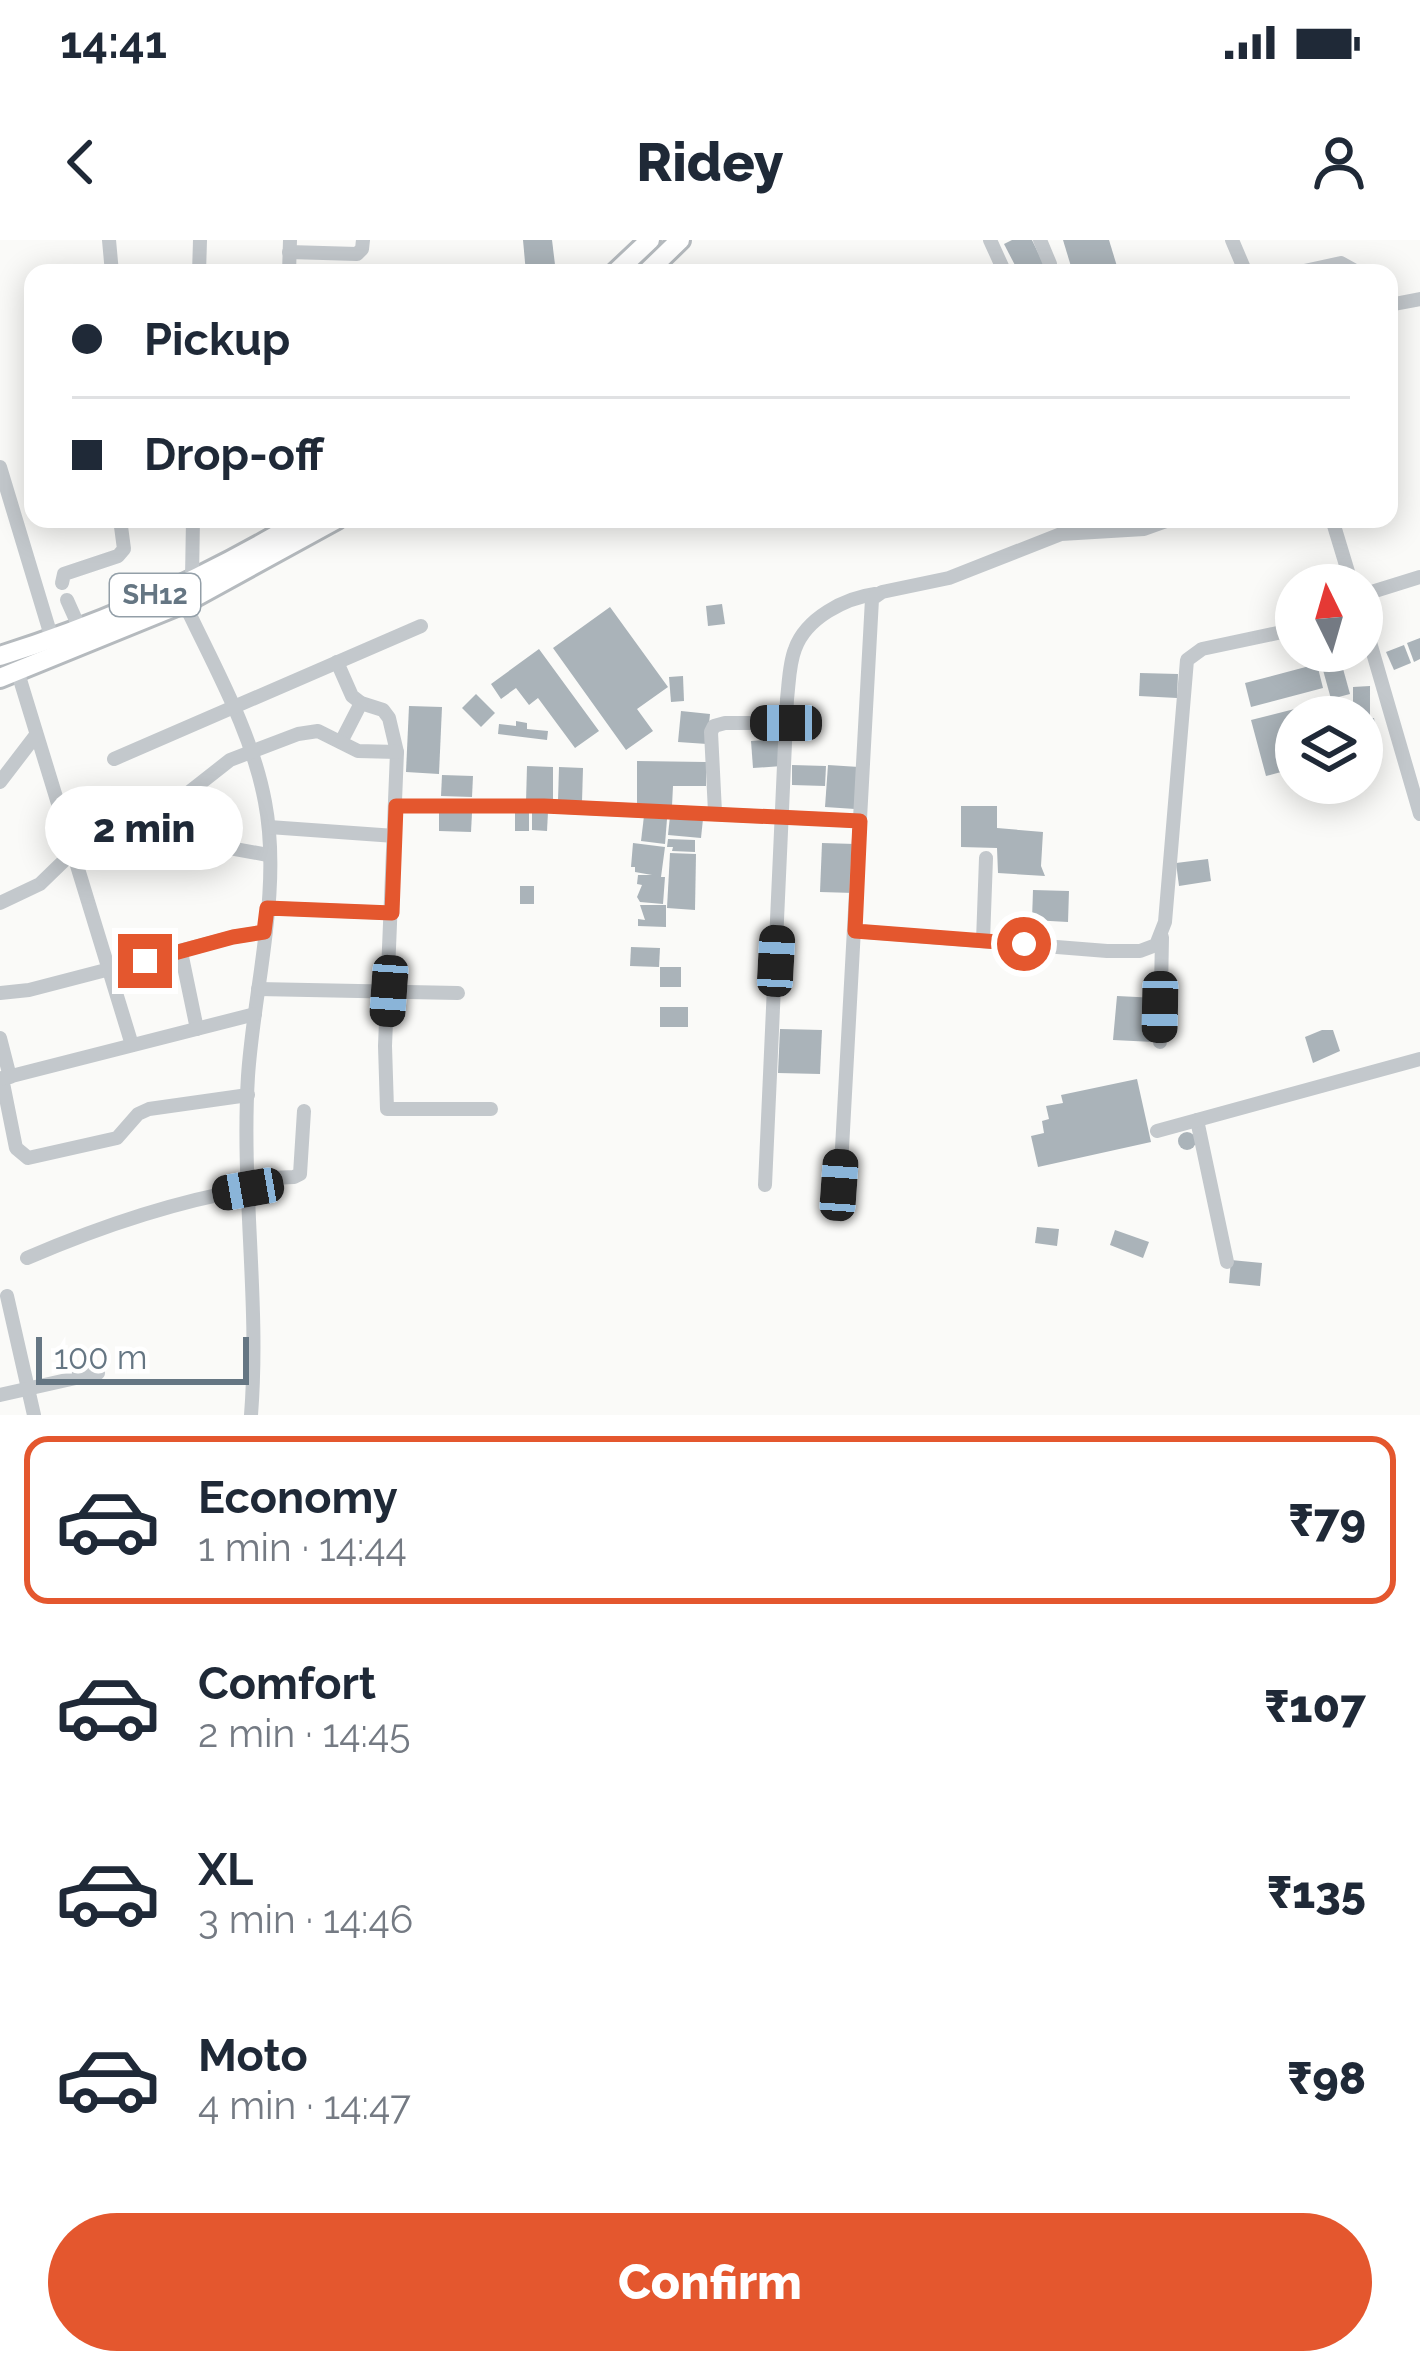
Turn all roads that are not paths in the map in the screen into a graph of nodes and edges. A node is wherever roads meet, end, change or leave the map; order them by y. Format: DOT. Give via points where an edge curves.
graph roads {
  1 [pos="363,240"];
  2 [pos="650,240"];
  3 [pos="680,240"];
  4 [pos="1040,240"];
  5 [pos="290,246"];
  6 [pos="625,264"];
  7 [pos="655,264"];
  8 [pos="1050,264"];
  9 [pos="0,467"];
  10 [pos="5,503"];
  11 [pos="121,528"];
  12 [pos="192,528"];
  13 [pos="282,528"];
  14 [pos="317,528"];
  15 [pos="1147,528"];
  16 [pos="1334,528"];
  17 [pos="1345,564"];
  18 [pos="1420,577"];
  19 [pos="62,583"];
  20 [pos="1383,588"];
  21 [pos="184,589"];
  22 [pos="875,594"];
  23 [pos="67,600"];
  24 [pos="421,626"];
  25 [pos="80,628"];
  26 [pos="1275,633"];
  27 [pos="52,640"];
  28 [pos="0,656"];
  29 [pos="338,662"];
  30 [pos="1379,672"];
  31 [pos="9,676"];
  32 [pos="361,703"];
  33 [pos="232,708"];
  34 [pos="786,723"];
  35 [pos="36,735"];
  36 [pos="341,742"];
  37 [pos="250,751"];
  38 [pos="397,752"];
  39 [pos="114,759"];
  40 [pos="0,782"];
  41 [pos="396,806"];
  42 [pos="715,812"];
  43 [pos="1420,814"];
  44 [pos="782,818"];
  45 [pos="860,821"];
  46 [pos="142,825"];
  47 [pos="269,827"];
  48 [pos="395,836"];
  49 [pos="74,852"];
  50 [pos="268,855"];
  51 [pos="986,857"];
  52 [pos="0,903"];
  53 [pos="267,908"];
  54 [pos="392,913"];
  55 [pos="855,931"];
  56 [pos="264,932"];
  57 [pos="1162,937"];
  58 [pos="983,941"];
  59 [pos="181,952"];
  60 [pos="110,970"];
  61 [pos="258,989"];
  62 [pos="389,991"];
  63 [pos="0,993"];
  64 [pos="458,993"];
  65 [pos="255,1014"];
  66 [pos="197,1029"];
  67 [pos="0,1038"];
  68 [pos="1160,1042"];
  69 [pos="132,1045"];
  70 [pos="1420,1059"];
  71 [pos="4,1078"];
  72 [pos="248,1095"];
  73 [pos="491,1108"];
  74 [pos="304,1111"];
  75 [pos="1197,1120"];
  76 [pos="1157,1131"];
  77 [pos="248,1184"];
  78 [pos="765,1184"];
  79 [pos="839,1185"];
  80 [pos="26,1258"];
  81 [pos="1227,1262"];
  82 [pos="7,1296"];
  83 [pos="98,1373"];
  84 [pos="29,1389"];
  85 [pos="0,1395"];
  86 [pos="34,1415"];
  87 [pos="251,1415"];
  1 -- 5 [label="street" via="356,254"];
  2 -- 6 [label="main road"];
  3 -- 7 [label="main road"];
  4 -- 8 [label="street"];
  9 -- 10 [label="street"];
  10 -- 27 [label="street"];
  11 -- 19 [label="street" via="118,556 70,571"];
  12 -- 21 [label="street"];
  13 -- 21 [label="main road, SH12"];
  14 -- 21 [label="main road"];
  15 -- 22 [label="street" via="1061,534 949,578"];
  16 -- 17 [label="street"];
  18 -- 20 [label="street"];
  21 -- 25 [label="main road, SH12"];
  21 -- 31 [label="main road"];
  21 -- 33 [label="street"];
  22 -- 34 [label="street" via="837,604 797,642"];
  22 -- 45 [label="street"];
  23 -- 25 [label="street"];
  24 -- 29 [label="street"];
  25 -- 27 [label="main road, SH12"];
  26 -- 57 [label="street" via="1187,659"];
  27 -- 28 [label="main road, SH12"];
  29 -- 32 [label="street"];
  29 -- 33 [label="street"];
  30 -- 43 [label="street"];
  31 -- 35 [label="street"];
  32 -- 36 [label="street"];
  32 -- 38 [label="street" via="389,718"];
  33 -- 37 [label="street"];
  33 -- 39 [label="street"];
  34 -- 42 [label="street" via="714,726"];
  34 -- 44 [label="street"];
  35 -- 40 [label="street"];
  35 -- 49 [label="street"];
  36 -- 37 [label="street" via="308,731"];
  36 -- 38 [label="street" via="368,753"];
  37 -- 46 [label="street"];
  37 -- 47 [label="street"];
  38 -- 41 [label="street"];
  41 -- 42 [label="street"];
  41 -- 48 [label="street"];
  42 -- 44 [label="street"];
  44 -- 45 [label="street"];
  44 -- 78 [label="street"];
  45 -- 55 [label="street"];
  46 -- 49 [label="street"];
  46 -- 50 [label="street"];
  47 -- 48 [label="street"];
  47 -- 50 [label="street"];
  48 -- 54 [label="street"];
  49 -- 52 [label="street" via="35,888"];
  49 -- 60 [label="street"];
  50 -- 53 [label="street"];
  51 -- 58 [label="street"];
  53 -- 54 [label="street"];
  53 -- 56 [label="street"];
  54 -- 62 [label="street"];
  55 -- 58 [label="street"];
  55 -- 79 [label="street"];
  56 -- 59 [label="street"];
  56 -- 61 [label="street"];
  57 -- 58 [label="street" via="1140,951"];
  57 -- 68 [label="street"];
  59 -- 60 [label="street"];
  59 -- 66 [label="street"];
  60 -- 63 [label="street"];
  60 -- 69 [label="street"];
  61 -- 62 [label="street"];
  61 -- 65 [label="street"];
  62 -- 64 [label="street"];
  62 -- 73 [label="street" via="387,1109"];
  65 -- 66 [label="street"];
  65 -- 72 [label="street"];
  66 -- 69 [label="street"];
  67 -- 71 [label="street"];
  69 -- 71 [label="street"];
  70 -- 75 [label="street"];
  71 -- 72 [label="street" via="16,1148 28,1158 118,1138 149,1109"];
  72 -- 77 [label="street"];
  74 -- 77 [label="street" via="300,1174"];
  75 -- 76 [label="street"];
  75 -- 81 [label="street"];
  77 -- 80 [label="street" via="124,1219"];
  77 -- 87 [label="street"];
  82 -- 84 [label="street"];
  83 -- 84 [label="street"];
  84 -- 85 [label="street"];
  84 -- 86 [label="street"];
}
